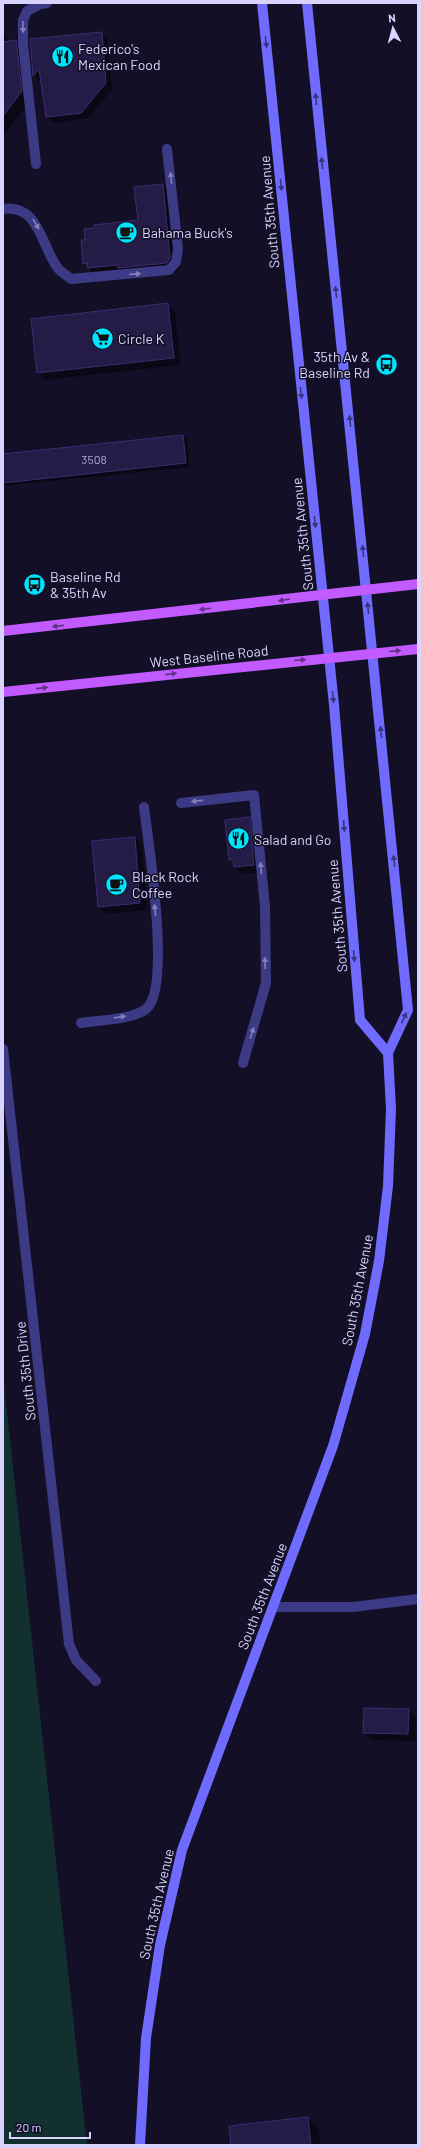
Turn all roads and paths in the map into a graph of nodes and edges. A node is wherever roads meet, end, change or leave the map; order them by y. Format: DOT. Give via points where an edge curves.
graph roads {
  1 [pos="48,3"];
  2 [pos="262,3"];
  3 [pos="307,3"];
  4 [pos="168,149"];
  5 [pos="36,164"];
  6 [pos="3,209"];
  7 [pos="418,584"];
  8 [pos="366,589"];
  9 [pos="322,594"];
  10 [pos="3,631"];
  11 [pos="418,649"];
  12 [pos="373,654"];
  13 [pos="329,658"];
  14 [pos="3,692"];
  15 [pos="181,803"];
  16 [pos="144,807"];
  17 [pos="81,1022"];
  18 [pos="3,1048"];
  19 [pos="388,1053"];
  20 [pos="243,1063"];
  21 [pos="418,1599"];
  22 [pos="273,1607"];
  23 [pos="96,1681"];
  24 [pos="140,2145"];
  1 -- 5 [label="street, one-way" via="27,11 23,20 23,44"];
  2 -- 9 [label="main road, South 35th Avenue, one-way"];
  8 -- 3 [label="main road, South 35th Avenue, one-way"];
  6 -- 4 [label="street, one-way" via="25,212 35,221 58,268 72,278 169,270 176,262 178,248"];
  7 -- 8 [label="main road"];
  8 -- 9 [label="main road"];
  12 -- 8 [label="main road, South 35th Avenue, one-way"];
  9 -- 10 [label="main road, one-way"];
  9 -- 13 [label="main road, South 35th Avenue"];
  12 -- 11 [label="main road, West Baseline Road, one-way"];
  12 -- 13 [label="main road, West Baseline Road"];
  19 -- 12 [label="main road, South 35th Avenue, one-way" via="408,1010"];
  14 -- 13 [label="main road, West Baseline Road, one-way"];
  13 -- 19 [label="main road, South 35th Avenue, one-way" via="360,1020"];
  20 -- 15 [label="street, one-way" via="266,983 265,907 254,795"];
  17 -- 16 [label="street, one-way" via="136,1015 147,1008 154,997 159,941"];
  18 -- 23 [label="street, South 35th Drive" via="69,1644 76,1660"];
  19 -- 22 [label="main road, South 35th Avenue" via="391,1108 388,1186 379,1261 365,1334 333,1446"];
  21 -- 22 [label="street" via="353,1606"];
  22 -- 24 [label="main road, South 35th Avenue" via="182,1850 160,1945 146,2038"];
}
